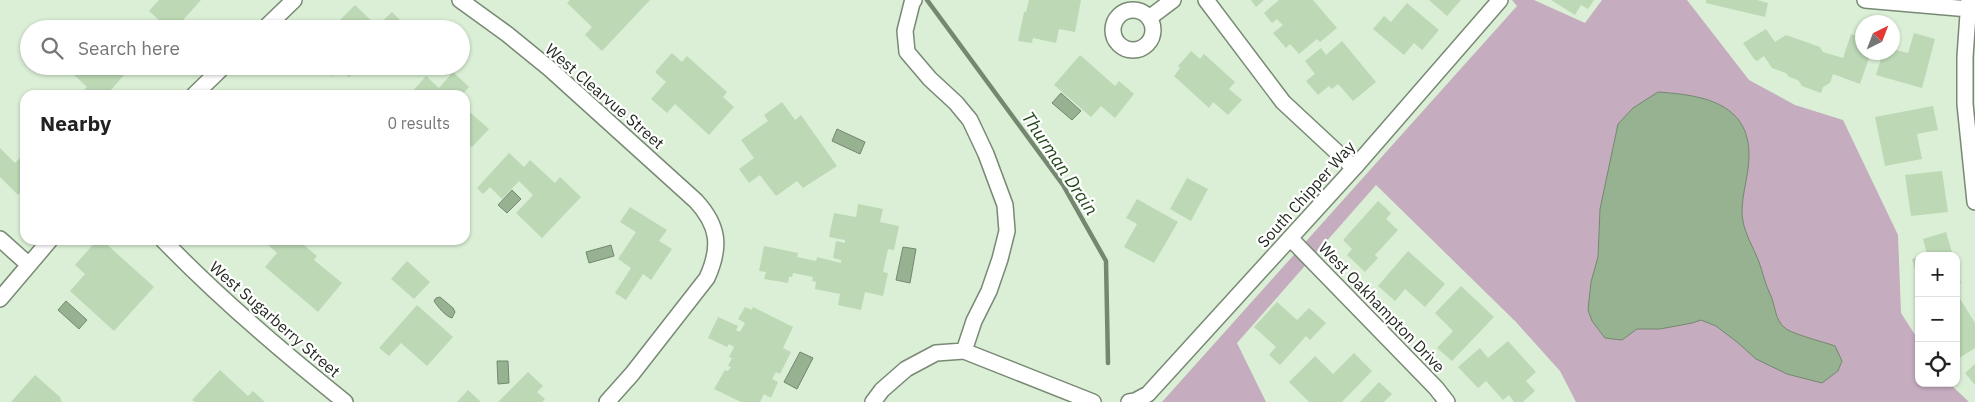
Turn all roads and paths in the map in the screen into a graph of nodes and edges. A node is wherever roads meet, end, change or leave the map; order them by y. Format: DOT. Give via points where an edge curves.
graph roads {
  1 [pos="294,0"];
  2 [pos="460,0"];
  3 [pos="914,0"];
  4 [pos="1173,0"];
  5 [pos="1206,0"];
  6 [pos="1500,0"];
  7 [pos="1865,0"];
  8 [pos="1969,5"];
  9 [pos="1149,18"];
  10 [pos="273,20"];
  11 [pos="215,75"];
  12 [pos="199,90"];
  13 [pos="1354,168"];
  14 [pos="1975,202"];
  15 [pos="1290,238"];
  16 [pos="0,239"];
  17 [pos="46,245"];
  18 [pos="168,245"];
  19 [pos="29,265"];
  20 [pos="0,299"];
  21 [pos="964,351"];
  22 [pos="345,402"];
  23 [pos="606,402"];
  24 [pos="873,402"];
  25 [pos="1094,402"];
  26 [pos="1130,402"];
  27 [pos="1447,402"];
  1 -- 10 [label="street"];
  2 -- 23 [label="street, West Clearvue Street" via="550,69 696,200 708,214 714,229 717,246 707,278"];
  3 -- 21 [label="street" via="905,31 907,52 970,120 1005,205 1007,231 1000,260"];
  4 -- 9 [label="street"];
  5 -- 13 [label="street" via="1283,102"];
  6 -- 13 [label="street, South Chipper Way"];
  7 -- 8 [label="street"];
  8 -- 14 [label="street" via="1965,104"];
  11 -- 12 [label="street"];
  13 -- 15 [label="street, South Chipper Way"];
  15 -- 26 [label="street, South Chipper Way" via="1148,394"];
  15 -- 27 [label="street, West Oakhampton Drive"];
  16 -- 19 [label="street"];
  17 -- 19 [label="street"];
  18 -- 22 [label="street, West Sugarberry Street" via="252,326"];
  19 -- 20 [label="street"];
  21 -- 24 [label="street" via="936,353 906,369"];
  21 -- 25 [label="street"];
}
